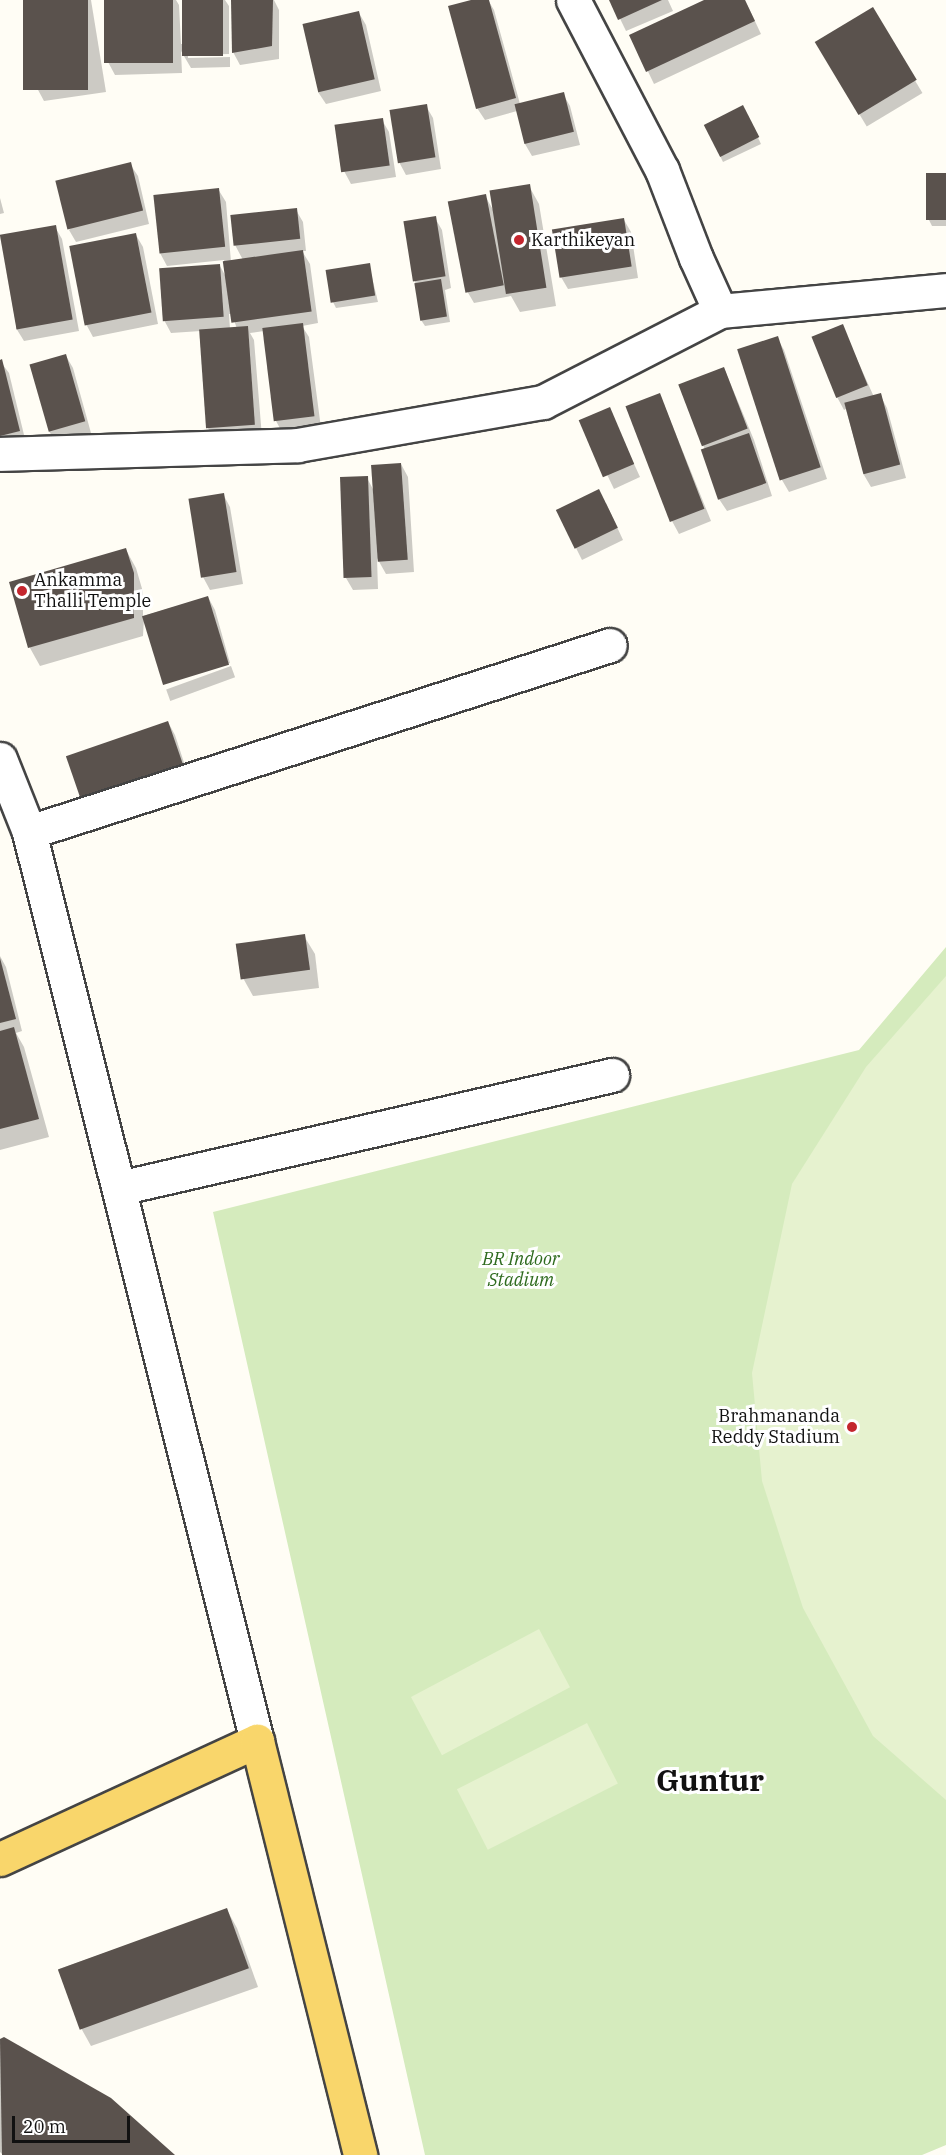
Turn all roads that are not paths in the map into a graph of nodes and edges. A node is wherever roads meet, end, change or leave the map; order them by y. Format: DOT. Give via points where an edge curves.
graph roads {
  1 [pos="573,0"];
  2 [pos="946,290"];
  3 [pos="720,311"];
  4 [pos="0,454"];
  5 [pos="610,645"];
  6 [pos="0,759"];
  7 [pos="29,832"];
  8 [pos="612,1076"];
  9 [pos="119,1188"];
  10 [pos="256,1741"];
  11 [pos="0,1858"];
  12 [pos="360,2155"];
  1 -- 3 [label="street" via="662,170"];
  2 -- 3 [label="street"];
  3 -- 4 [label="street" via="543,402 298,445"];
  5 -- 7 [label="street"];
  6 -- 7 [label="street"];
  7 -- 9 [label="street"];
  8 -- 9 [label="street"];
  9 -- 10 [label="street"];
  10 -- 11 [label="main road"];
  10 -- 12 [label="main road"];
}
